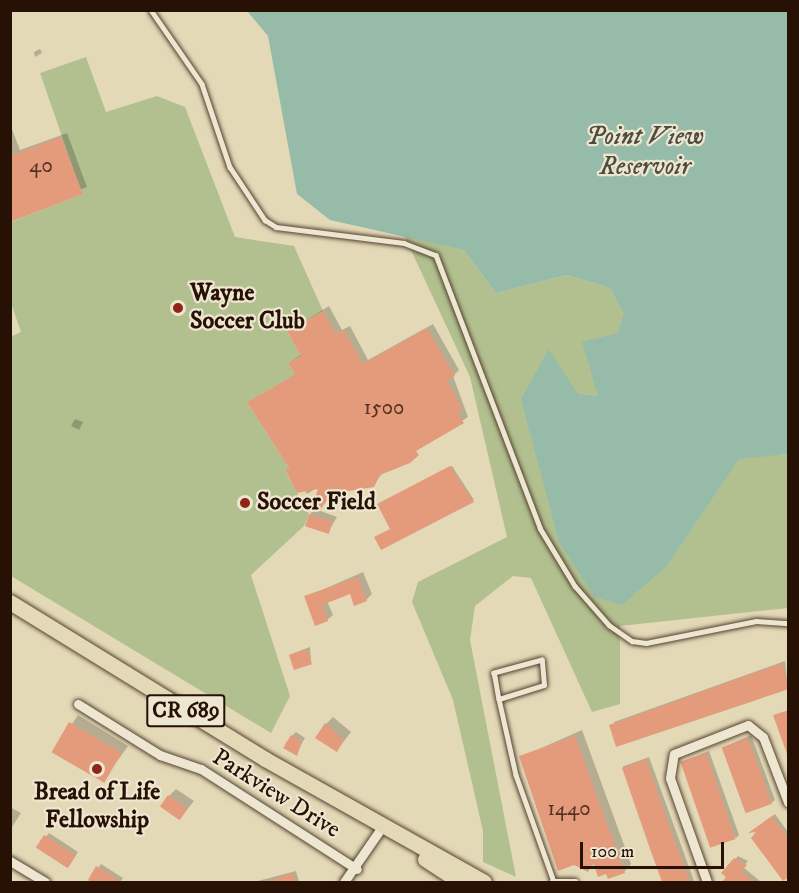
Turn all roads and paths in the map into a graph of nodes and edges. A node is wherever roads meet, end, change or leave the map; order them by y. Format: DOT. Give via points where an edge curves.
graph roads {
  1 [pos="151,10"];
  2 [pos="10,602"];
  3 [pos="789,623"];
  4 [pos="499,699"];
  5 [pos="78,704"];
  6 [pos="789,802"];
  7 [pos="382,827"];
  8 [pos="10,861"];
  9 [pos="357,869"];
  10 [pos="553,881"];
  11 [pos="576,881"];
  12 [pos="45,882"];
  13 [pos="344,882"];
  14 [pos="460,882"];
  15 [pos="484,882"];
  16 [pos="707,882"];
  1 -- 3 [label="lane" via="202,84 230,167 265,220 276,227 404,243 436,255 540,528 575,586 609,625 632,641 646,643 756,621"];
  2 -- 7 [label="main road, CR 689"];
  4 -- 4 [label="lane" via="494,673 542,660 544,685"];
  4 -- 10 [label="lane" via="516,775"];
  5 -- 9 [label="street, Parkview Drive" via="160,755 201,769"];
  6 -- 16 [label="street" via="764,737 748,725 674,754 670,778"];
  7 -- 9 [label="street"];
  7 -- 14 [label="main road, CR 689"];
  7 -- 15 [label="main road, CR 689"];
  8 -- 12 [label="street"];
  9 -- 13 [label="street"];
  10 -- 11 [label="lane"];
}
